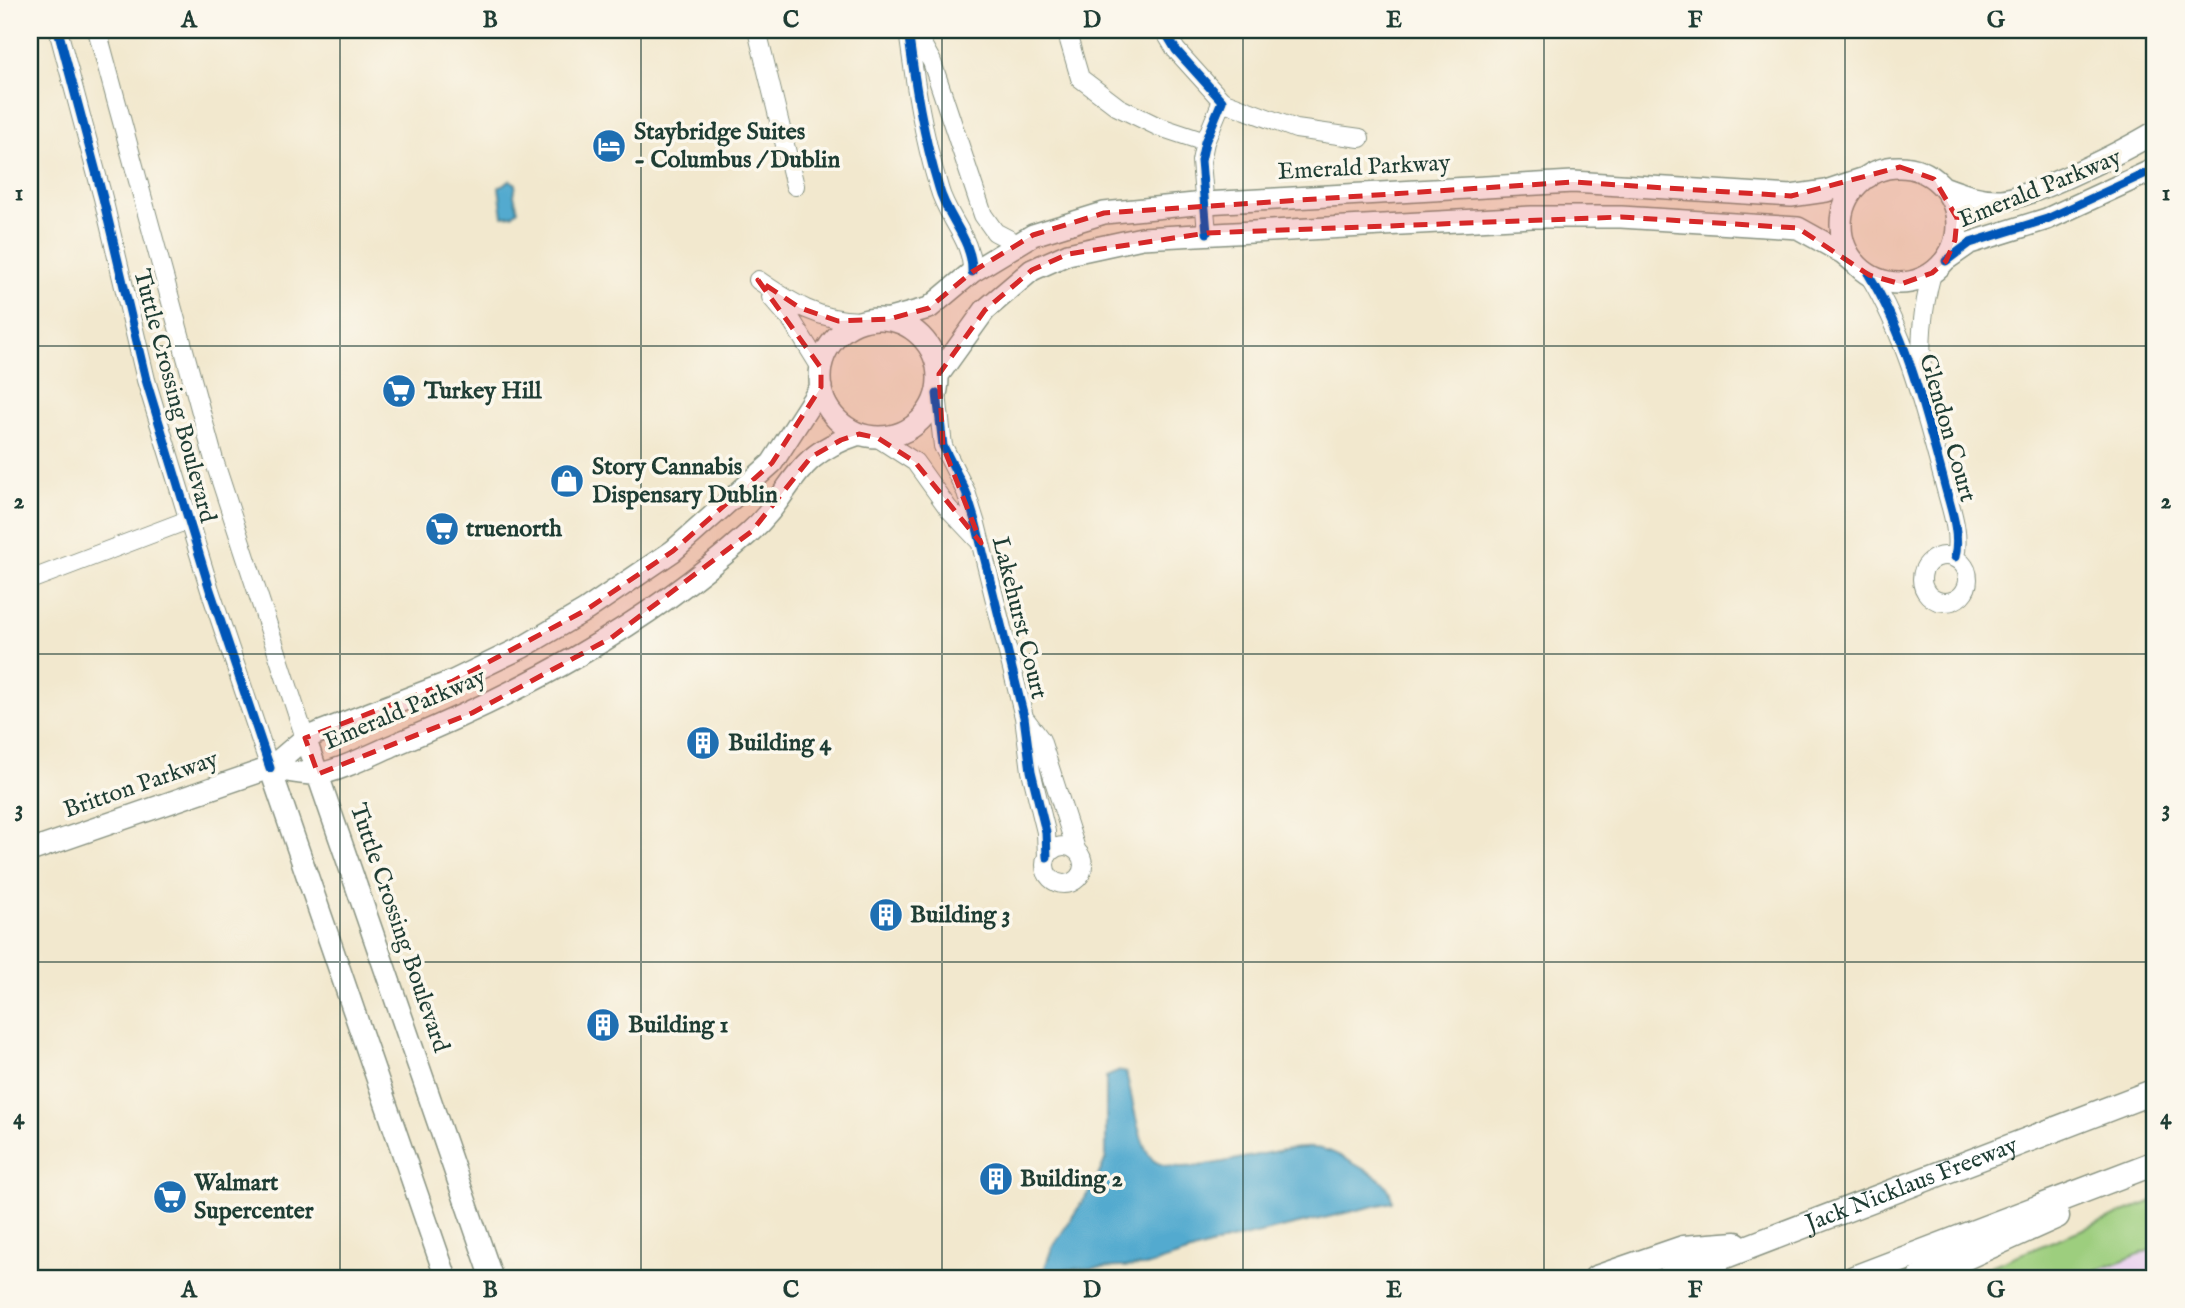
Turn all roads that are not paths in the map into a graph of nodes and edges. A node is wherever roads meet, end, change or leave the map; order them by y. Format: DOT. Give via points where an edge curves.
graph roads {
  1 [pos="58,30"];
  2 [pos="97,30"];
  3 [pos="757,30"];
  4 [pos="908,30"];
  5 [pos="914,30"];
  6 [pos="1066,30"];
  7 [pos="1164,30"];
  8 [pos="1222,102"];
  9 [pos="2155,132"];
  10 [pos="1360,138"];
  11 [pos="1205,142"];
  12 [pos="2155,169"];
  13 [pos="1868,177"];
  14 [pos="796,186"];
  15 [pos="1943,187"];
  16 [pos="1205,203"];
  17 [pos="1208,233"];
  18 [pos="1016,243"];
  19 [pos="1939,267"];
  20 [pos="1863,270"];
  21 [pos="972,272"];
  22 [pos="889,319"];
  23 [pos="862,321"];
  24 [pos="821,377"];
  25 [pos="938,384"];
  26 [pos="1926,415"];
  27 [pos="869,436"];
  28 [pos="188,520"];
  29 [pos="981,543"];
  30 [pos="1955,557"];
  31 [pos="30,580"];
  32 [pos="1024,717"];
  33 [pos="305,738"];
  34 [pos="270,768"];
  35 [pos="318,774"];
  36 [pos="1076,849"];
  37 [pos="30,851"];
  38 [pos="1047,857"];
  39 [pos="2155,1091"];
  40 [pos="2155,1163"];
  41 [pos="1764,1241"];
  42 [pos="441,1272"];
  43 [pos="492,1278"];
  44 [pos="1596,1278"];
  45 [pos="1668,1278"];
  46 [pos="1854,1278"];
  47 [pos="1920,1278"];
  1 -- 28 [label="street, Tuttle Crossing Boulevard" via="146,380"];
  2 -- 33 [label="street, Tuttle Crossing Boulevard" via="214,460"];
  3 -- 14 [label="street"];
  4 -- 21 [label="street" via="918,110 940,192 969,249"];
  5 -- 18 [label="street" via="932,62 983,215 995,232"];
  6 -- 11 [label="street" via="1080,78 1118,107"];
  7 -- 8 [label="street"];
  8 -- 10 [label="street" via="1296,129"];
  8 -- 11 [label="street"];
  9 -- 15 [label="main road, Emerald Parkway" via="2101,160 2003,200 1977,199"];
  11 -- 16 [label="street" via="1201,161"];
  12 -- 19 [label="main road, Emerald Parkway" via="2060,214 1969,243"];
  13 -- 15 [label="main road" via="1888,168 1913,169"];
  13 -- 16 [label="main road, Emerald Parkway" via="1826,191 1791,196 1573,182"];
  13 -- 20 [label="main road" via="1846,202 1842,224 1845,245"];
  15 -- 19 [label="main road" via="1957,218 1955,240"];
  16 -- 17 [label="street"];
  16 -- 18 [label="main road, Emerald Parkway" via="1104,213 1055,226"];
  17 -- 20 [label="main road" via="1621,217 1798,228"];
  17 -- 25 [label="main road" via="1142,238 1068,254 1032,270 985,310"];
  18 -- 21 [label="main road, Emerald Parkway"];
  19 -- 20 [label="main road" via="1917,281 1901,284 1884,282"];
  19 -- 26 [label="street, Glendon Court" via="1922,312 1919,346"];
  20 -- 26 [label="street, Glendon Court" via="1899,332"];
  21 -- 22 [label="main road, Emerald Parkway" via="929,309"];
  22 -- 23 [label="main road"];
  22 -- 25 [label="main road" via="923,338 934,355"];
  23 -- 24 [label="main road" via="835,339"];
  23 -- 24 [label="street" via="838,321 800,308 758,280 792,321"];
  24 -- 27 [label="main road" via="834,416"];
  24 -- 33 [label="main road, Emerald Parkway" via="772,463 645,572 523,647 465,676"];
  25 -- 27 [label="main road" via="929,412 915,426 898,435"];
  25 -- 29 [label="street, Lakehurst Court" via="943,446 965,492"];
  26 -- 30 [label="street, Glendon Court" via="1956,533"];
  27 -- 29 [label="street, Lakehurst Court" via="915,462"];
  27 -- 35 [label="main road, Emerald Parkway" via="828,445 811,457 752,531 611,638 472,713"];
  28 -- 31 [label="street"];
  28 -- 34 [label="street, Tuttle Crossing Boulevard"];
  29 -- 32 [label="street, Lakehurst Court"];
  32 -- 36 [label="street, Lakehurst Court" via="1041,740"];
  32 -- 38 [label="street, Lakehurst Court"];
  33 -- 34 [label="main road, Emerald Parkway"];
  33 -- 35 [label="main road, Tuttle Crossing Boulevard"];
  34 -- 35 [label="main road, Emerald Parkway"];
  34 -- 37 [label="main road, Britton Parkway"];
  34 -- 42 [label="main road, Tuttle Crossing Boulevard"];
  35 -- 43 [label="main road, Tuttle Crossing Boulevard"];
  36 -- 38 [label="street" via="1060,846"];
  36 -- 38 [label="street, Lakehurst Court" via="1083,868 1070,883 1050,877 1045,868"];
  39 -- 41 [label="highway, Jack Nicklaus Freeway"];
  40 -- 46 [label="highway"];
  40 -- 47 [label="highway" via="2048,1221"];
  41 -- 44 [label="highway" via="1683,1248"];
  41 -- 45 [label="highway, Jack Nicklaus Freeway"];
}
